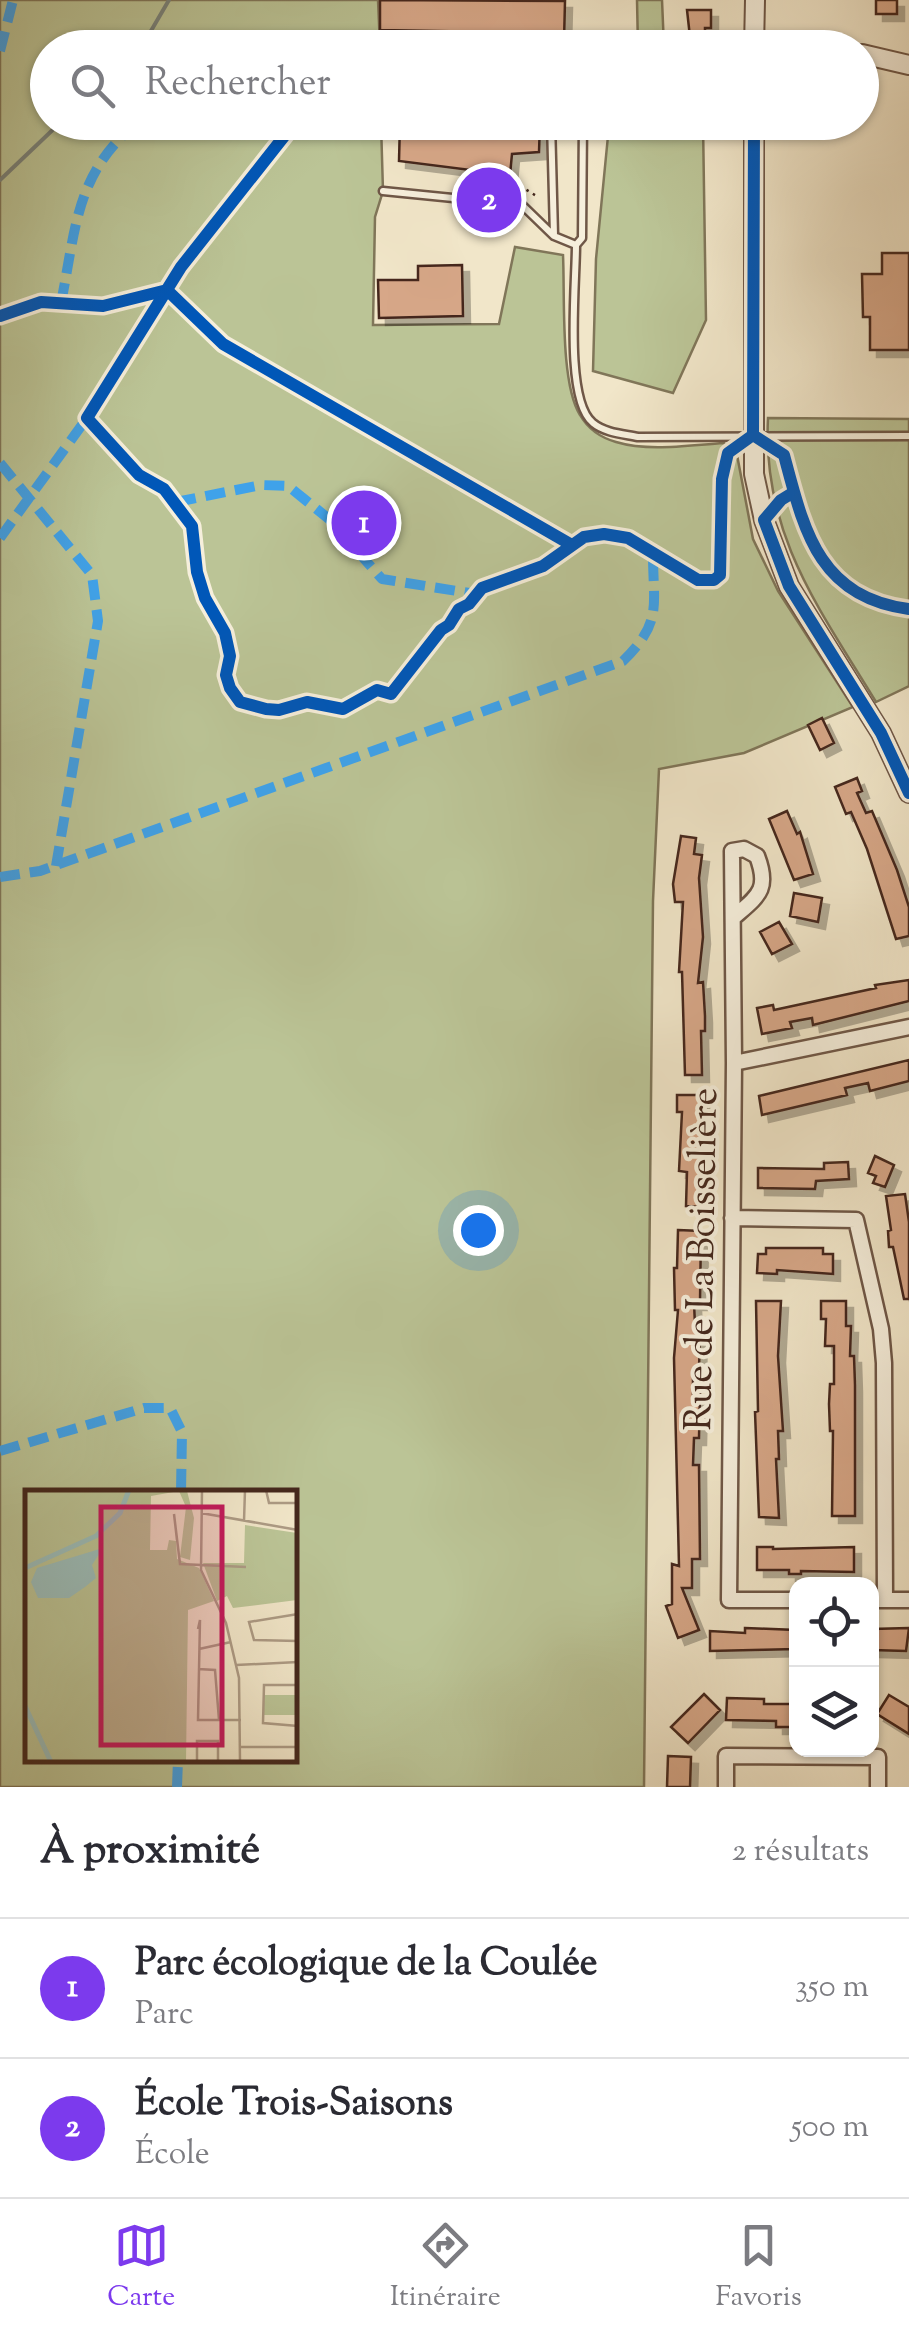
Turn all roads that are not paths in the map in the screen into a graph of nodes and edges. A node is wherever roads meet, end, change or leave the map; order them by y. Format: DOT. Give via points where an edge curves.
graph roads {
  1 [pos="755,0"];
  2 [pos="754,30"];
  3 [pos="879,58"];
  4 [pos="909,65"];
  5 [pos="552,140"];
  6 [pos="583,140"];
  7 [pos="754,140"];
  8 [pos="383,191"];
  9 [pos="554,236"];
  10 [pos="576,246"];
  11 [pos="753,435"];
  12 [pos="909,436"];
  13 [pos="909,793"];
  14 [pos="733,918"];
  15 [pos="909,1027"];
  16 [pos="734,1063"];
  17 [pos="732,1218"];
  18 [pos="879,1577"];
  19 [pos="789,1600"];
  20 [pos="879,1600"];
  21 [pos="909,1600"];
  22 [pos="726,1787"];
  23 [pos="878,1787"];
  1 -- 2 [label="street"];
  3 -- 4 [label="street"];
  5 -- 9 [label="lane"];
  6 -- 10 [label="lane" via="582,238"];
  7 -- 11 [label="street"];
  8 -- 9 [label="lane" via="522,206"];
  9 -- 10 [label="lane"];
  10 -- 11 [label="lane" via="575,382 580,406 594,423 638,438"];
  11 -- 12 [label="lane"];
  11 -- 13 [label="street" via="754,474 782,570"];
  14 -- 16 [label="street, Rue de La Boisselière"];
  15 -- 16 [label="street"];
  16 -- 17 [label="street, Rue de La Boisselière"];
  17 -- 18 [label="street" via="856,1220 884,1363"];
  17 -- 19 [label="street, Rue de La Boisselière" via="729,1600"];
  20 -- 21 [label="street"];
  22 -- 23 [label="street" via="726,1756 878,1757"];
}
